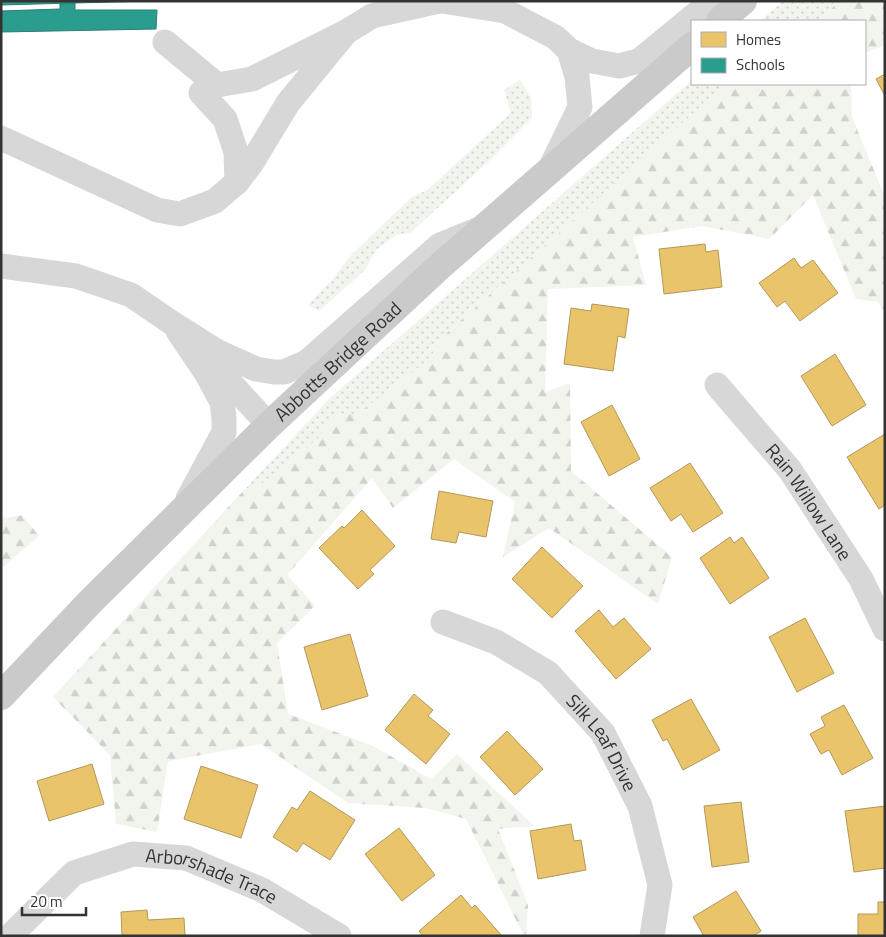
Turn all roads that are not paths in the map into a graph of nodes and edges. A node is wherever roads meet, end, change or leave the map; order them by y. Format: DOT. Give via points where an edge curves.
graph roads {
  1 [pos="440,1"];
  2 [pos="712,1"];
  3 [pos="743,1"];
  4 [pos="368,8"];
  5 [pos="721,20"];
  6 [pos="346,32"];
  7 [pos="165,42"];
  8 [pos="691,47"];
  9 [pos="569,50"];
  10 [pos="201,93"];
  11 [pos="1,138"];
  12 [pos="549,170"];
  13 [pos="236,182"];
  14 [pos="486,226"];
  15 [pos="1,266"];
  16 [pos="172,323"];
  17 [pos="717,385"];
  18 [pos="269,425"];
  19 [pos="182,511"];
  20 [pos="443,622"];
  21 [pos="885,629"];
  22 [pos="1,696"];
  23 [pos="10,936"];
  24 [pos="339,936"];
  25 [pos="652,936"];
  1 -- 4 [label="street"];
  1 -- 9 [label="street" via="505,11 555,37"];
  2 -- 9 [label="street" via="639,61 619,66 592,61"];
  3 -- 5 [label="main road"];
  4 -- 6 [label="street"];
  6 -- 7 [label="street" via="252,80 217,85"];
  6 -- 13 [label="street" via="288,103 251,164"];
  8 -- 12 [label="main road, Abbotts Bridge Road"];
  9 -- 12 [label="street" via="577,77 580,107"];
  10 -- 13 [label="street" via="226,119 236,152"];
  11 -- 13 [label="street" via="157,210 180,214 215,201"];
  12 -- 14 [label="main road, Abbotts Bridge Road"];
  14 -- 16 [label="street" via="440,244 307,362 284,372 256,369 218,352"];
  14 -- 18 [label="main road, Abbotts Bridge Road"];
  15 -- 16 [label="street" via="76,276 131,295"];
  16 -- 18 [label="street"];
  16 -- 19 [label="street" via="207,374 222,402 224,418 224,432"];
  17 -- 21 [label="street, Rain Willow Lane" via="790,470 861,579"];
  18 -- 19 [label="main road, Abbotts Bridge Road"];
  19 -- 22 [label="main road, Abbotts Bridge Road"];
  20 -- 25 [label="street, Silk Leaf Drive" via="496,642 548,672 603,733 640,806 660,885"];
  23 -- 24 [label="street, Arborshade Trace" via="74,873 133,854 186,858 262,890"];
}
